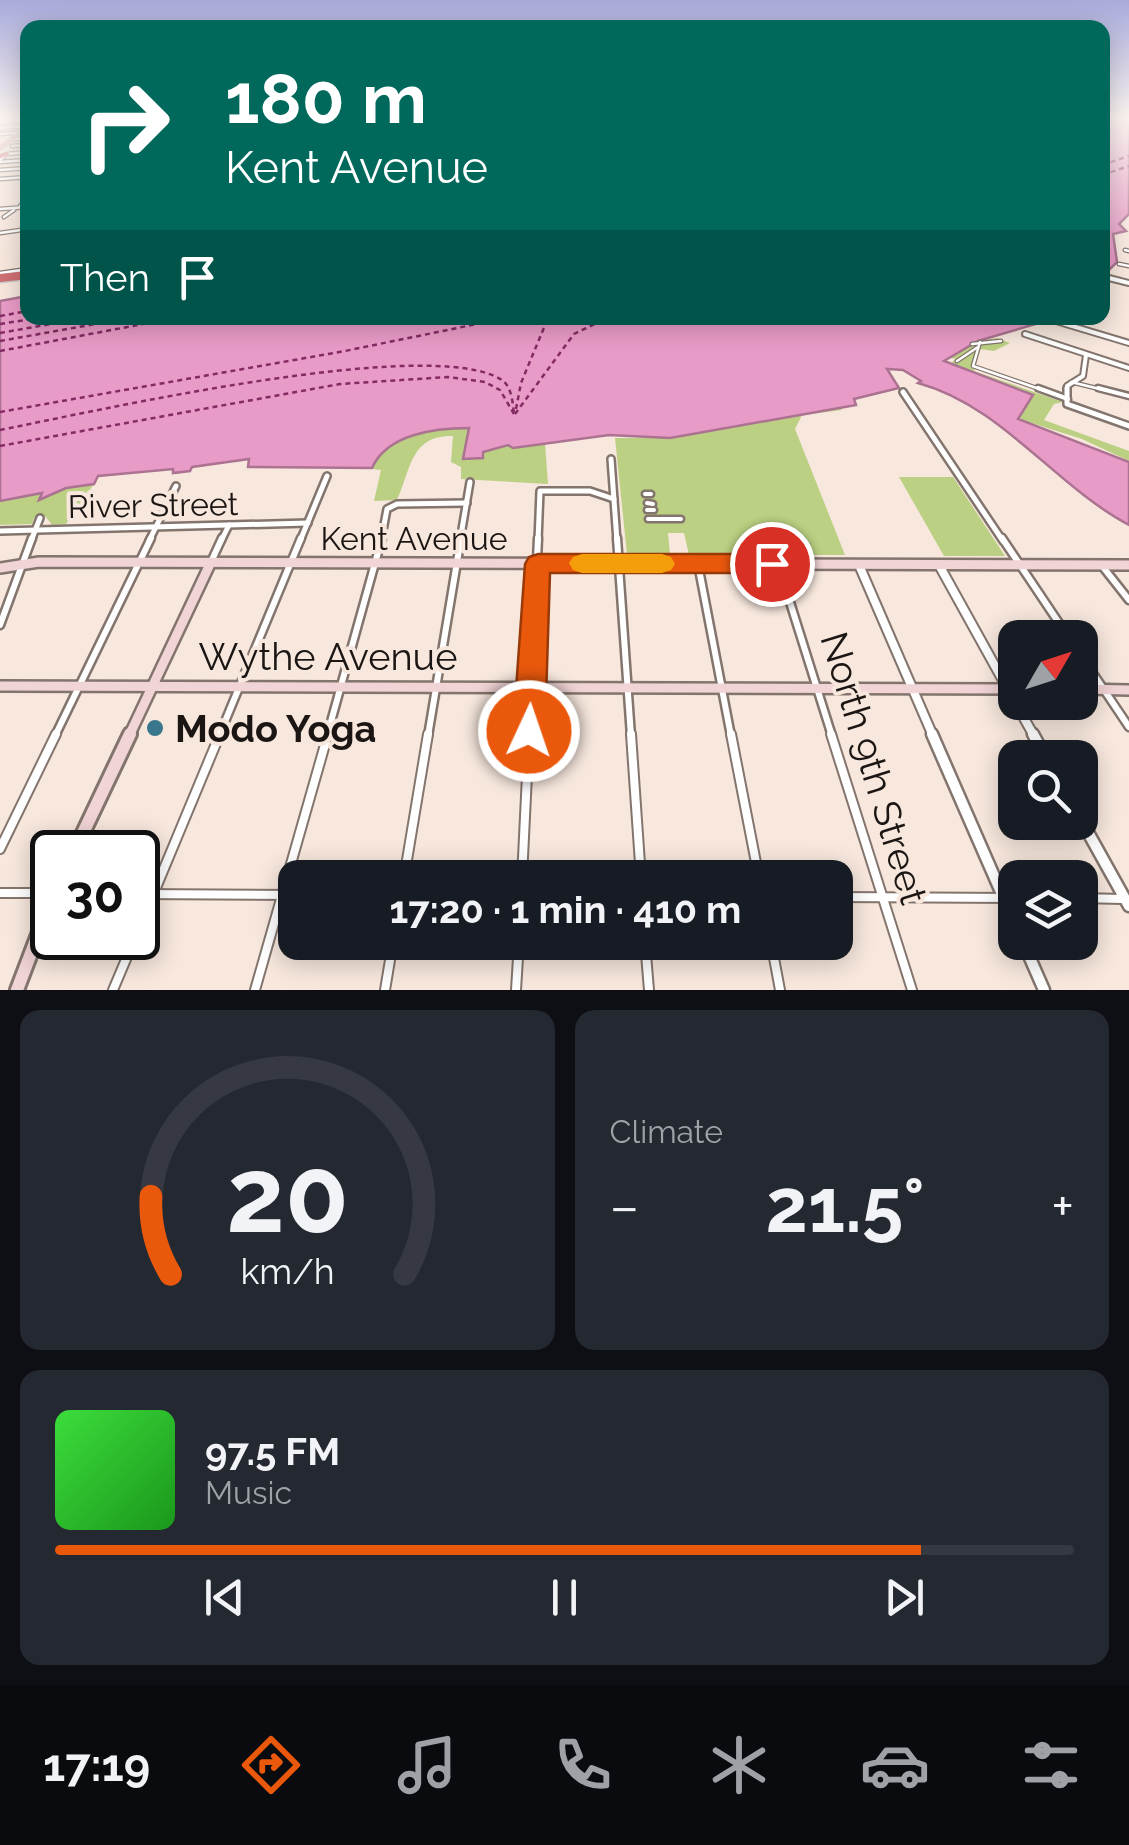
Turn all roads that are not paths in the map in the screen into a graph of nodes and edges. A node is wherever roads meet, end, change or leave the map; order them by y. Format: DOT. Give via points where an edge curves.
graph roads {
  1 [pos="18,207"];
  2 [pos="0,209"];
  3 [pos="4,217"];
  4 [pos="1119,264"];
  5 [pos="1129,266"];
  6 [pos="1069,325"];
  7 [pos="1025,334"];
  8 [pos="1001,342"];
  9 [pos="1129,343"];
  10 [pos="977,344"];
  11 [pos="1086,355"];
  12 [pos="974,361"];
  13 [pos="1129,368"];
  14 [pos="1072,382"];
  15 [pos="903,392"];
  16 [pos="1129,396"];
  17 [pos="1068,401"];
  18 [pos="1129,426"];
  19 [pos="611,458"];
  20 [pos="327,476"];
  21 [pos="470,482"];
  22 [pos="176,486"];
  23 [pos="614,499"];
  24 [pos="467,503"];
  25 [pos="40,518"];
  26 [pos="648,519"];
  27 [pos="681,519"];
  28 [pos="308,524"];
  29 [pos="229,525"];
  30 [pos="156,527"];
  31 [pos="36,530"];
  32 [pos="0,532"];
  33 [pos="140,562"];
  34 [pos="211,562"];
  35 [pos="291,563"];
  36 [pos="377,563"];
  37 [pos="456,563"];
  38 [pos="618,563"];
  39 [pos="23,564"];
  40 [pos="538,564"];
  41 [pos="698,564"];
  42 [pos="778,564"];
  43 [pos="859,564"];
  44 [pos="939,564"];
  45 [pos="1019,564"];
  46 [pos="1101,565"];
  47 [pos="1129,565"];
  48 [pos="0,568"];
  49 [pos="1129,600"];
  50 [pos="1057,620"];
  51 [pos="0,625"];
  52 [pos="998,666"];
  53 [pos="1098,681"];
  54 [pos="0,686"];
  55 [pos="80,686"];
  56 [pos="153,686"];
  57 [pos="240,686"];
  58 [pos="343,686"];
  59 [pos="436,686"];
  60 [pos="531,687"];
  61 [pos="626,687"];
  62 [pos="722,688"];
  63 [pos="817,688"];
  64 [pos="913,689"];
  65 [pos="998,689"];
  66 [pos="1098,690"];
  67 [pos="1104,690"];
  68 [pos="1129,690"];
  69 [pos="1129,727"];
  70 [pos="84,830"];
  71 [pos="1093,840"];
  72 [pos="0,850"];
  73 [pos="293,860"];
  74 [pos="407,860"];
  75 [pos="523,860"];
  76 [pos="639,860"];
  77 [pos="755,860"];
  78 [pos="998,874"];
  79 [pos="160,877"];
  80 [pos="0,893"];
  81 [pos="160,894"];
  82 [pos="278,894"];
  83 [pos="30,895"];
  84 [pos="853,897"];
  85 [pos="883,897"];
  86 [pos="998,898"];
  87 [pos="1098,899"];
  88 [pos="1128,901"];
  89 [pos="278,912"];
  90 [pos="30,955"];
  91 [pos="125,960"];
  92 [pos="390,960"];
  93 [pos="518,960"];
  94 [pos="646,960"];
  95 [pos="774,960"];
  96 [pos="1031,960"];
  97 [pos="17,990"];
  98 [pos="113,990"];
  99 [pos="256,990"];
  100 [pos="385,990"];
  101 [pos="516,990"];
  102 [pos="648,990"];
  103 [pos="780,990"];
  104 [pos="912,990"];
  105 [pos="1044,990"];
  1 -- 2 [label="street"];
  1 -- 3 [label="street"];
  4 -- 5 [label="street"];
  6 -- 9 [label="street"];
  7 -- 11 [label="street"];
  8 -- 10 [label="street"];
  10 -- 12 [label="street"];
  10 -- 12 [label="street" via="958,359"];
  11 -- 13 [label="street"];
  11 -- 14 [label="street" via="1083,376"];
  12 -- 17 [label="street"];
  14 -- 16 [label="street"];
  14 -- 17 [label="street"];
  15 -- 45 [label="street"];
  17 -- 18 [label="street"];
  19 -- 23 [label="street"];
  20 -- 28 [label="street"];
  21 -- 24 [label="street"];
  22 -- 30 [label="street"];
  23 -- 38 [label="street"];
  23 -- 40 [label="street" via="540,491"];
  24 -- 36 [label="street" via="390,506"];
  24 -- 37 [label="street"];
  25 -- 31 [label="street"];
  26 -- 27 [label="street"];
  28 -- 29 [label="street, River Street"];
  28 -- 35 [label="street"];
  29 -- 30 [label="street, River Street"];
  29 -- 34 [label="street"];
  30 -- 31 [label="street, River Street"];
  30 -- 33 [label="street"];
  31 -- 32 [label="street, River Street"];
  31 -- 39 [label="street"];
  33 -- 34 [label="main road, Kent Avenue"];
  33 -- 39 [label="main road, Kent Avenue"];
  33 -- 55 [label="street"];
  34 -- 35 [label="main road, Kent Avenue"];
  34 -- 56 [label="main road"];
  35 -- 36 [label="main road, Kent Avenue"];
  35 -- 57 [label="street"];
  36 -- 37 [label="main road, Kent Avenue"];
  36 -- 58 [label="street"];
  37 -- 40 [label="main road, Kent Avenue"];
  37 -- 59 [label="street"];
  38 -- 40 [label="main road, Kent Avenue"];
  38 -- 41 [label="main road, Kent Avenue"];
  38 -- 61 [label="street"];
  39 -- 48 [label="main road, Kent Avenue"];
  39 -- 51 [label="street"];
  40 -- 60 [label="street"];
  41 -- 42 [label="main road, Kent Avenue"];
  41 -- 62 [label="street"];
  42 -- 43 [label="main road, Kent Avenue"];
  42 -- 63 [label="street, North 9th Street"];
  43 -- 44 [label="main road, Kent Avenue"];
  43 -- 64 [label="street"];
  44 -- 45 [label="main road, Kent Avenue"];
  44 -- 52 [label="street"];
  45 -- 46 [label="main road, Kent Avenue"];
  45 -- 50 [label="street"];
  46 -- 47 [label="main road, Kent Avenue"];
  46 -- 49 [label="street"];
  53 -- 67 [label="street"];
  54 -- 55 [label="main road, Wythe Avenue"];
  55 -- 56 [label="main road, Wythe Avenue"];
  55 -- 72 [label="street"];
  56 -- 57 [label="main road, Wythe Avenue"];
  56 -- 70 [label="main road"];
  57 -- 58 [label="main road, Wythe Avenue"];
  57 -- 79 [label="street"];
  58 -- 59 [label="main road, Wythe Avenue"];
  58 -- 73 [label="street"];
  59 -- 60 [label="main road, Wythe Avenue"];
  59 -- 74 [label="street"];
  60 -- 61 [label="main road, Wythe Avenue"];
  60 -- 75 [label="street"];
  61 -- 62 [label="main road, Wythe Avenue"];
  61 -- 76 [label="street"];
  62 -- 63 [label="main road, Wythe Avenue"];
  62 -- 77 [label="street"];
  63 -- 64 [label="main road, Wythe Avenue"];
  63 -- 85 [label="street, North 9th Street"];
  64 -- 65 [label="main road, Wythe Avenue"];
  64 -- 78 [label="street"];
  66 -- 67 [label="main road"];
  67 -- 68 [label="main road"];
  67 -- 69 [label="street"];
  71 -- 88 [label="street"];
  80 -- 83 [label="street"];
  81 -- 82 [label="street"];
  84 -- 85 [label="street"];
  85 -- 86 [label="street"];
  85 -- 104 [label="street, North 9th Street"];
  87 -- 88 [label="street"];
  89 -- 99 [label="street"];
  90 -- 97 [label="main road"];
  91 -- 98 [label="street"];
  92 -- 100 [label="street"];
  93 -- 101 [label="street"];
  94 -- 102 [label="street"];
  95 -- 103 [label="street"];
  96 -- 105 [label="street"];
}
